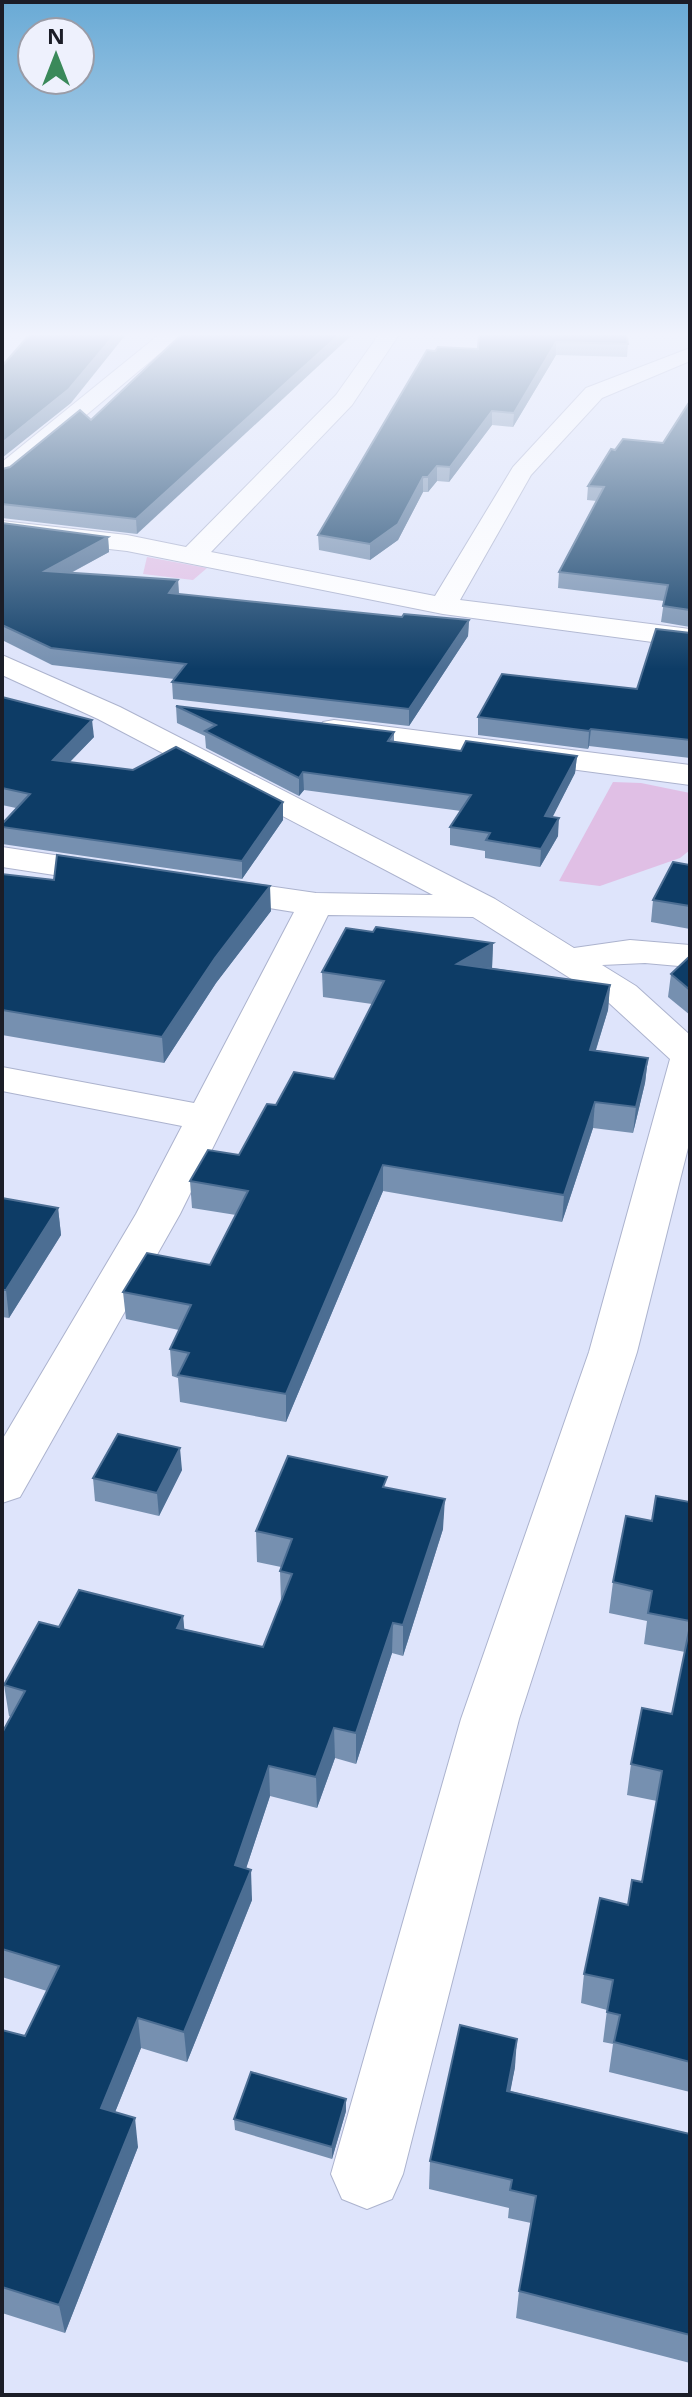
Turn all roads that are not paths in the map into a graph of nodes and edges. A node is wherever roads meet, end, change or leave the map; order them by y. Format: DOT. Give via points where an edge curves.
graph roads {
  1 [pos="38,445"];
  2 [pos="300,445"];
  3 [pos="546,445"];
  4 [pos="2,474"];
  5 [pos="2,529"];
  6 [pos="193,555"];
  7 [pos="443,606"];
  8 [pos="690,638"];
  9 [pos="2,664"];
  10 [pos="167,710"];
  11 [pos="109,713"];
  12 [pos="299,724"];
  13 [pos="690,775"];
  14 [pos="2,857"];
  15 [pos="316,904"];
  16 [pos="482,907"];
  17 [pos="690,956"];
  18 [pos="571,960"];
  19 [pos="690,1058"];
  20 [pos="2,1079"];
  21 [pos="207,1118"];
  22 [pos="2,1484"];
  23 [pos="367,2174"];
  1 -- 4 [label="street"];
  2 -- 6 [label="street"];
  3 -- 7 [label="street" via="521,472"];
  5 -- 6 [label="street"];
  6 -- 7 [label="street"];
  7 -- 8 [label="street"];
  9 -- 11 [label="street"];
  10 -- 11 [label="street"];
  11 -- 16 [label="street"];
  12 -- 13 [label="street"];
  14 -- 15 [label="street"];
  15 -- 16 [label="street"];
  15 -- 21 [label="street"];
  16 -- 18 [label="street"];
  17 -- 18 [label="street" via="612,950"];
  18 -- 19 [label="street" via="622,994"];
  19 -- 23 [label="street" via="613,1352 490,1719"];
  20 -- 21 [label="street"];
  21 -- 22 [label="street" via="158,1214"];
}
